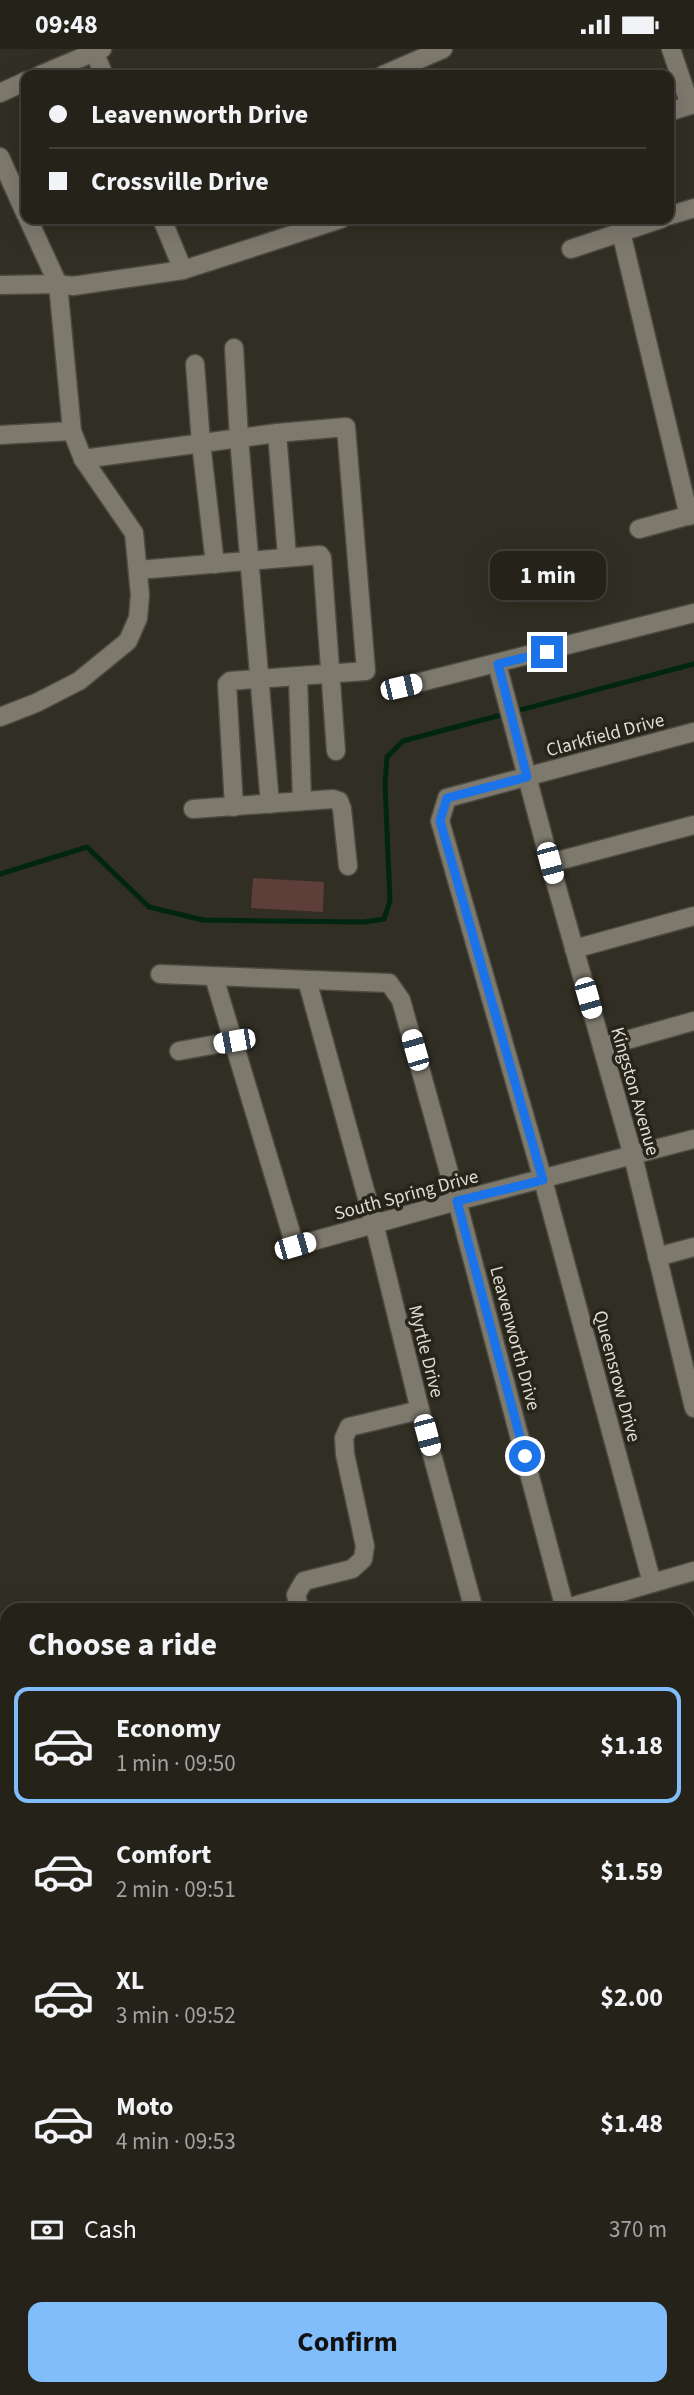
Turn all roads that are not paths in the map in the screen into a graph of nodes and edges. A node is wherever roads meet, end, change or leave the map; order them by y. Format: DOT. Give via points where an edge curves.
graph roads {
  1 [pos="443,49"];
  2 [pos="671,49"];
  3 [pos="98,50"];
  4 [pos="52,70"];
  5 [pos="103,70"];
  6 [pos="395,70"];
  7 [pos="21,84"];
  8 [pos="0,93"];
  9 [pos="692,104"];
  10 [pos="674,110"];
  11 [pos="0,157"];
  12 [pos="21,204"];
  13 [pos="694,208"];
  14 [pos="674,214"];
  15 [pos="30,224"];
  16 [pos="164,224"];
  17 [pos="326,224"];
  18 [pos="646,224"];
  19 [pos="621,232"];
  20 [pos="571,249"];
  21 [pos="183,271"];
  22 [pos="58,284"];
  23 [pos="0,285"];
  24 [pos="234,348"];
  25 [pos="195,364"];
  26 [pos="72,431"];
  27 [pos="277,433"];
  28 [pos="0,435"];
  29 [pos="239,438"];
  30 [pos="201,443"];
  31 [pos="83,459"];
  32 [pos="691,515"];
  33 [pos="639,529"];
  34 [pos="287,556"];
  35 [pos="251,559"];
  36 [pos="215,564"];
  37 [pos="138,570"];
  38 [pos="694,613"];
  39 [pos="498,664"];
  40 [pos="331,674"];
  41 [pos="298,677"];
  42 [pos="259,679"];
  43 [pos="401,687"];
  44 [pos="0,717"];
  45 [pos="694,732"];
  46 [pos="336,751"];
  47 [pos="527,777"];
  48 [pos="302,801"];
  49 [pos="270,804"];
  50 [pos="234,807"];
  51 [pos="193,809"];
  52 [pos="694,825"];
  53 [pos="550,863"];
  54 [pos="348,866"];
  55 [pos="694,916"];
  56 [pos="574,949"];
  57 [pos="160,974"];
  58 [pos="214,977"];
  59 [pos="307,980"];
  60 [pos="694,1021"];
  61 [pos="234,1041"];
  62 [pos="601,1047"];
  63 [pos="179,1051"];
  64 [pos="694,1139"];
  65 [pos="633,1156"];
  66 [pos="543,1180"];
  67 [pos="457,1201"];
  68 [pos="374,1223"];
  69 [pos="694,1247"];
  70 [pos="657,1257"];
  71 [pos="688,1358"];
  72 [pos="694,1408"];
  73 [pos="420,1410"];
  74 [pos="694,1571"];
  75 [pos="652,1583"];
  76 [pos="298,1603"];
  77 [pos="472,1603"];
  78 [pos="561,1603"];
  79 [pos="584,1603"];
  1 -- 6 [label="street"];
  2 -- 9 [label="street"];
  3 -- 4 [label="street"];
  3 -- 5 [label="street"];
  7 -- 8 [label="street"];
  9 -- 10 [label="street"];
  11 -- 12 [label="street"];
  13 -- 14 [label="street"];
  15 -- 22 [label="street"];
  16 -- 21 [label="street"];
  17 -- 21 [label="street"];
  18 -- 19 [label="street"];
  19 -- 20 [label="street"];
  19 -- 32 [label="street"];
  21 -- 22 [label="street" via="73,286"];
  22 -- 23 [label="street"];
  22 -- 26 [label="street"];
  24 -- 29 [label="street"];
  25 -- 30 [label="street"];
  26 -- 28 [label="street"];
  26 -- 31 [label="street"];
  27 -- 29 [label="street"];
  27 -- 34 [label="street"];
  27 -- 40 [label="street" via="346,427 366,671"];
  29 -- 30 [label="street"];
  29 -- 35 [label="street"];
  30 -- 31 [label="street"];
  30 -- 36 [label="street"];
  31 -- 37 [label="street" via="134,533"];
  32 -- 33 [label="street"];
  34 -- 35 [label="street"];
  34 -- 40 [label="street" via="316,554 322,558"];
  35 -- 36 [label="street"];
  35 -- 42 [label="street"];
  36 -- 37 [label="street"];
  37 -- 44 [label="street" via="138,618 128,641 79,681"];
  38 -- 39 [label="street"];
  39 -- 43 [label="street"];
  39 -- 47 [label="street, Kingston Avenue"];
  40 -- 41 [label="street"];
  40 -- 46 [label="street"];
  41 -- 42 [label="street"];
  41 -- 48 [label="street"];
  42 -- 49 [label="street"];
  42 -- 50 [label="street" via="230,681 226,688"];
  45 -- 47 [label="street, Clarkfield Drive"];
  47 -- 53 [label="street, Kingston Avenue"];
  47 -- 66 [label="street, Clarkfield Drive" via="447,798 440,821"];
  48 -- 49 [label="street"];
  48 -- 54 [label="street" via="339,801"];
  49 -- 50 [label="street"];
  50 -- 51 [label="street"];
  52 -- 53 [label="street"];
  53 -- 56 [label="street, Kingston Avenue"];
  55 -- 56 [label="street"];
  56 -- 62 [label="street, Kingston Avenue"];
  57 -- 58 [label="street"];
  58 -- 59 [label="street"];
  58 -- 61 [label="street, South Spring Drive"];
  59 -- 67 [label="street, Leavenworth Drive" via="388,983 401,1000"];
  59 -- 68 [label="street, Myrtle Drive"];
  60 -- 62 [label="street"];
  61 -- 63 [label="street"];
  61 -- 68 [label="street, South Spring Drive" via="295,1246"];
  62 -- 65 [label="street, Kingston Avenue"];
  64 -- 65 [label="street, South Spring Drive"];
  65 -- 66 [label="street, South Spring Drive"];
  65 -- 70 [label="street, Kingston Avenue"];
  66 -- 67 [label="street, South Spring Drive"];
  66 -- 75 [label="street, Queensrow Drive"];
  67 -- 68 [label="street, South Spring Drive"];
  67 -- 78 [label="street, Leavenworth Drive"];
  68 -- 73 [label="street, Myrtle Drive"];
  69 -- 70 [label="street"];
  70 -- 71 [label="street, Kingston Avenue"];
  71 -- 72 [label="street, Kingston Avenue"];
  73 -- 76 [label="street" via="349,1427 345,1454 365,1546 363,1559 352,1569 304,1581 296,1595"];
  73 -- 77 [label="street, Myrtle Drive"];
  74 -- 75 [label="street"];
  75 -- 79 [label="street"];
}
